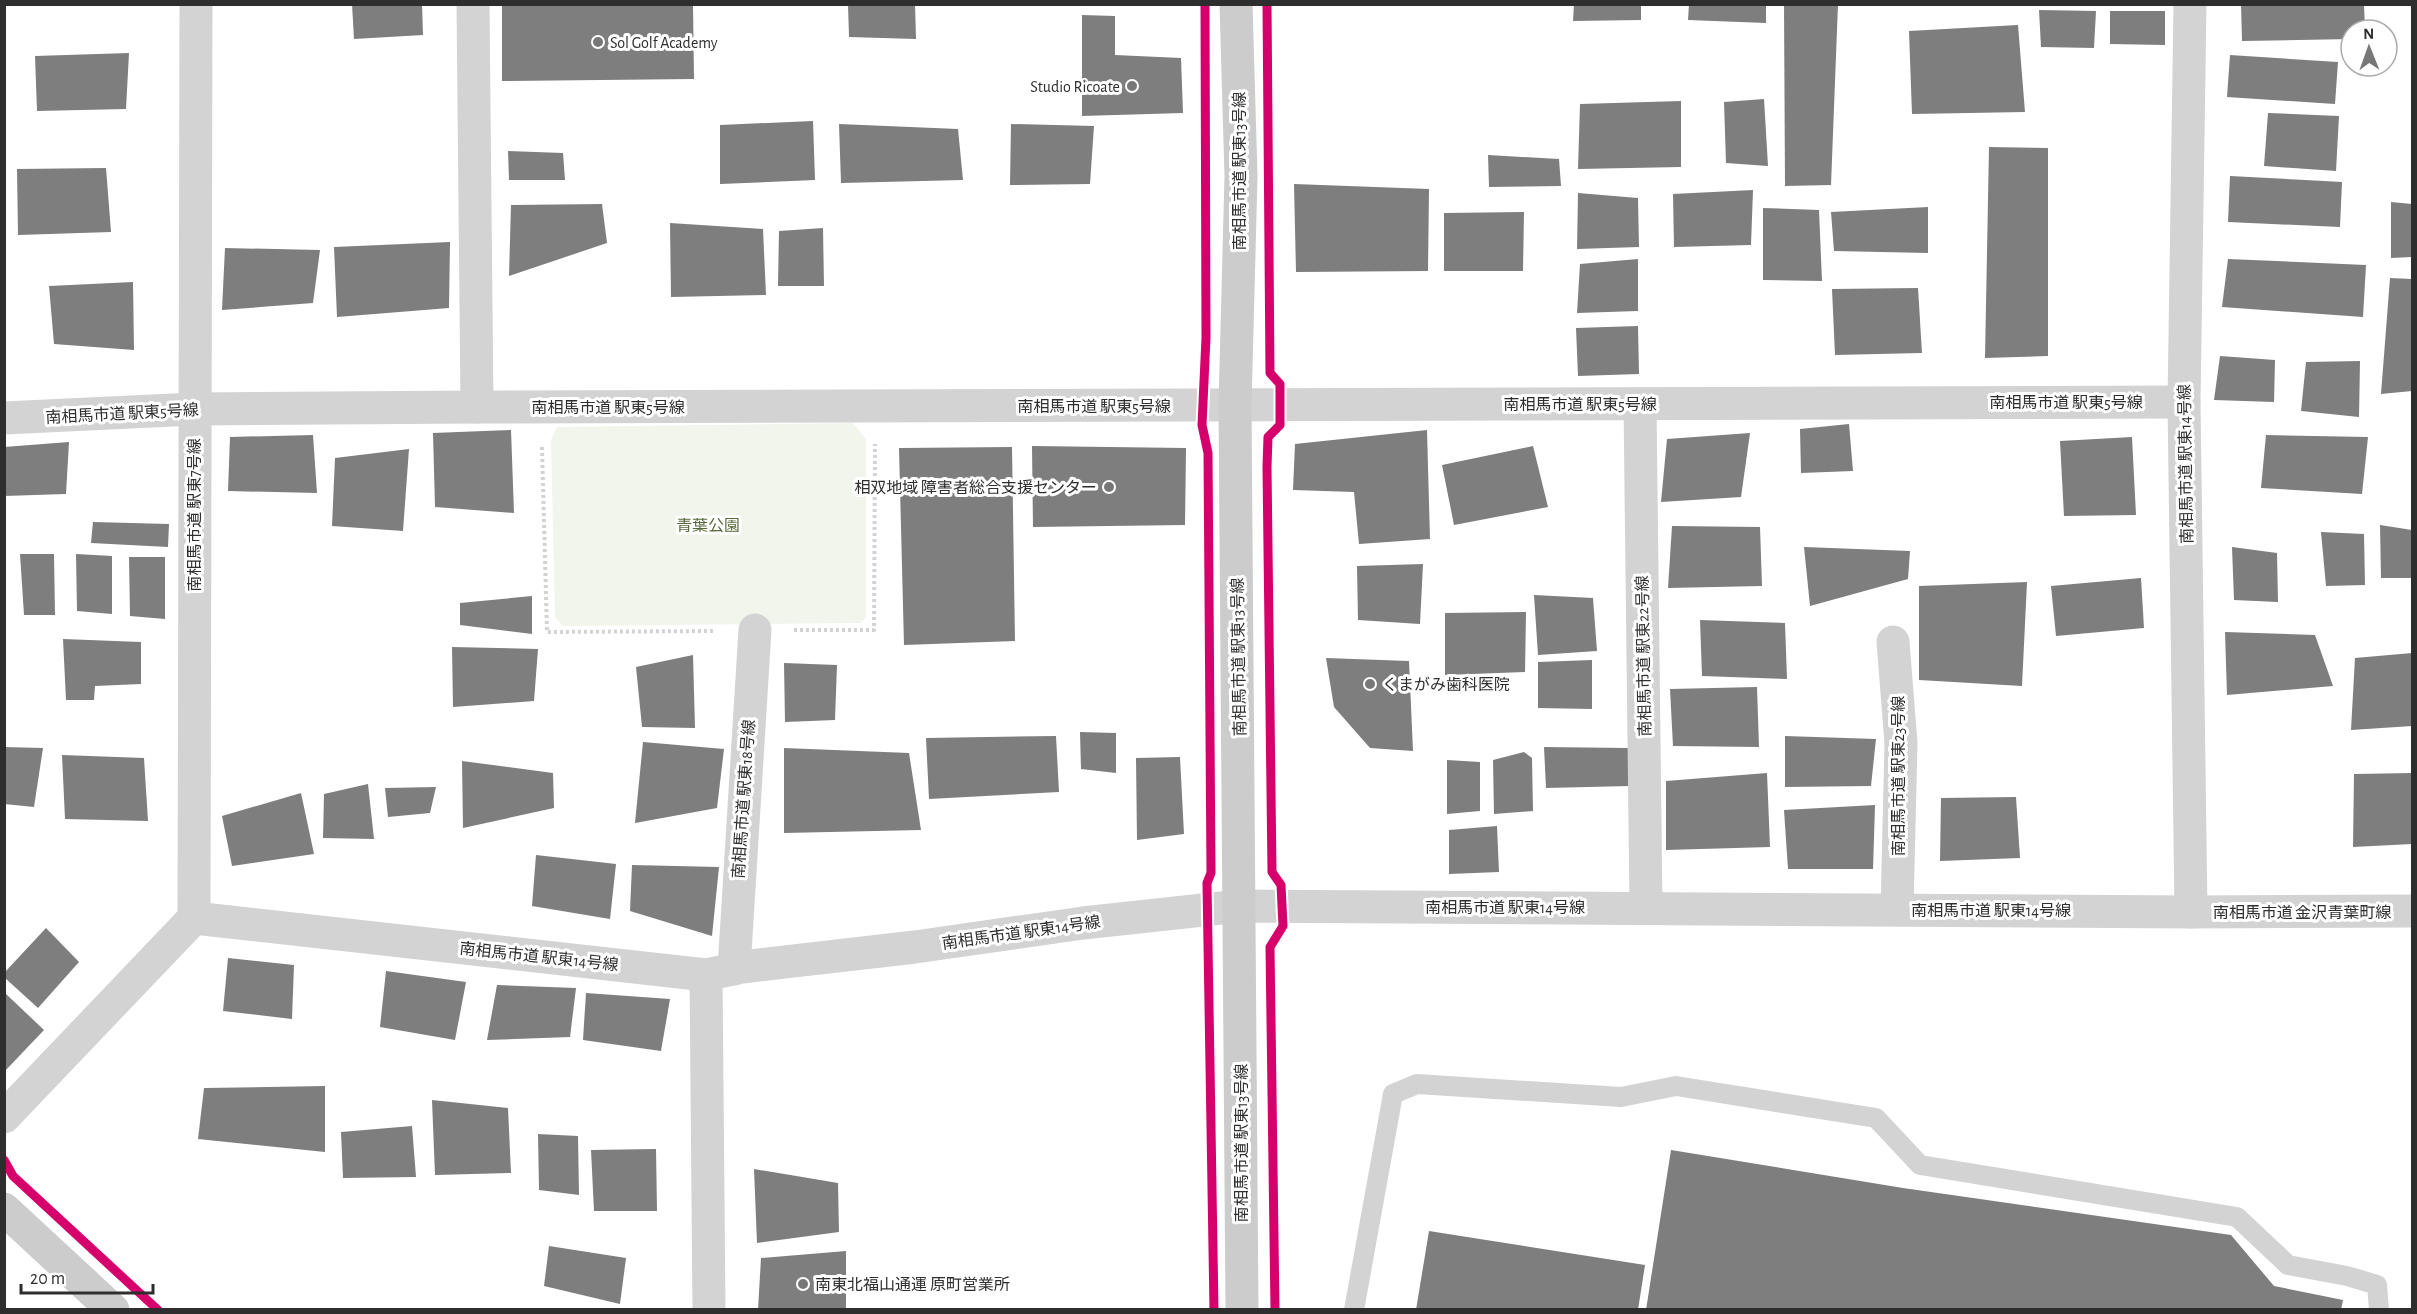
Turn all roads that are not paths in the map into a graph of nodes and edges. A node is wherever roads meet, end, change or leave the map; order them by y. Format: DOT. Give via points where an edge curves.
graph roads {
  1 [pos="196,4"];
  2 [pos="473,4"];
  3 [pos="1236,4"];
  4 [pos="2190,4"];
  5 [pos="2184,402"];
  6 [pos="1640,404"];
  7 [pos="1235,405"];
  8 [pos="477,407"];
  9 [pos="194,409"];
  10 [pos="4,418"];
  11 [pos="755,630"];
  12 [pos="1893,642"];
  13 [pos="1240,906"];
  14 [pos="1646,908"];
  15 [pos="1897,910"];
  16 [pos="2412,911"];
  17 [pos="2191,912"];
  18 [pos="194,918"];
  19 [pos="720,972"];
  20 [pos="4,1117"];
  21 [pos="4,1209"];
  22 [pos="112,1310"];
  23 [pos="709,1310"];
  24 [pos="1242,1310"];
  25 [pos="1354,1310"];
  26 [pos="2379,1310"];
  1 -- 9 [label="street, 南相馬市道 駅東7号線"];
  2 -- 8 [label="street"];
  3 -- 7 [label="street, 南相馬市道 駅東13号線" via="1241,176"];
  4 -- 5 [label="street, 南相馬市道 駅東14号線"];
  5 -- 6 [label="street, 南相馬市道 駅東5号線"];
  5 -- 17 [label="street, 南相馬市道 駅東14号線"];
  6 -- 7 [label="street, 南相馬市道 駅東5号線"];
  6 -- 14 [label="street, 南相馬市道 駅東22号線"];
  7 -- 8 [label="street, 南相馬市道 駅東5号線"];
  7 -- 13 [label="street, 南相馬市道 駅東13号線"];
  8 -- 9 [label="street, 南相馬市道 駅東5号線"];
  9 -- 10 [label="street, 南相馬市道 駅東5号線"];
  9 -- 18 [label="street, 南相馬市道 駅東7号線"];
  11 -- 19 [label="street, 南相馬市道 駅東18号線"];
  12 -- 15 [label="street, 南相馬市道 駅東23号線" via="1901,743"];
  13 -- 14 [label="street, 南相馬市道 駅東14号線"];
  13 -- 19 [label="street, 南相馬市道 駅東14号線" via="1083,922"];
  13 -- 24 [label="street, 南相馬市道 駅東13号線"];
  14 -- 15 [label="street, 南相馬市道 駅東14号線"];
  15 -- 17 [label="street, 南相馬市道 駅東14号線"];
  16 -- 17 [label="street, 南相馬市道 金沢青葉町線"];
  18 -- 19 [label="street, 南相馬市道 駅東14号線"];
  18 -- 20 [label="street"];
  19 -- 23 [label="street, 南相馬市道 駅東18号線"];
  21 -- 22 [label="street"];
  25 -- 26 [label="lane" via="1393,1094 1417,1084 1621,1097 1676,1086 1876,1118 1920,1165 2237,1217 2288,1265 2377,1285"];
}
